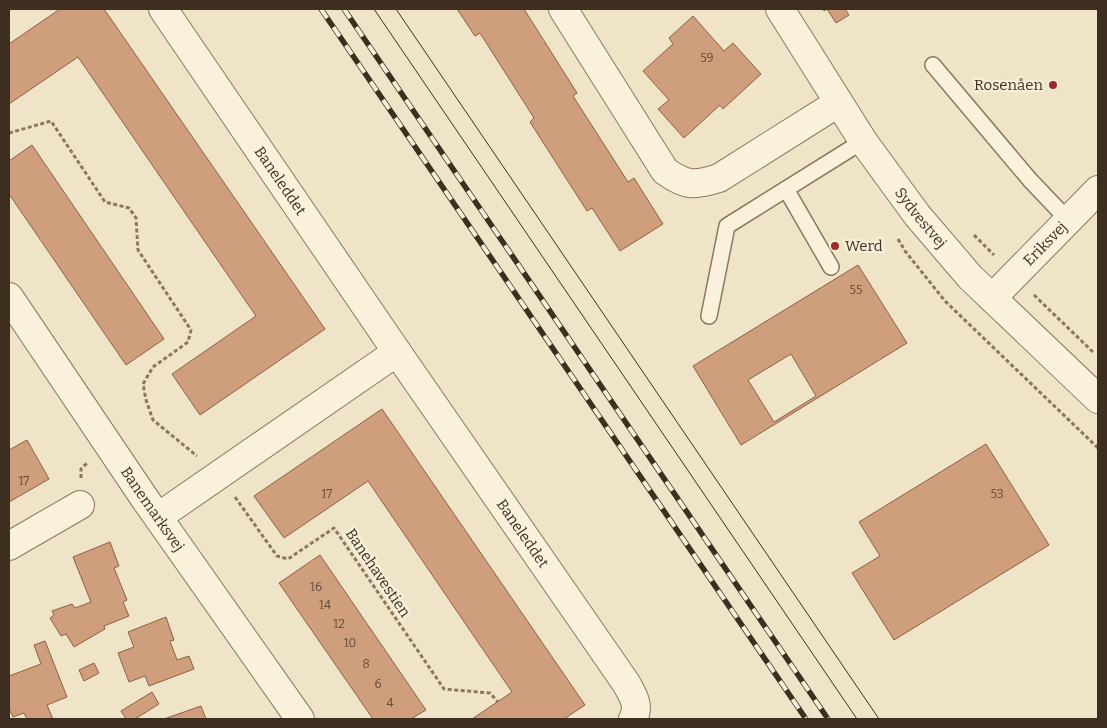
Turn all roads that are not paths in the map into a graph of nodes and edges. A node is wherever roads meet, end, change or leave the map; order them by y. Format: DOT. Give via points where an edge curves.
graph roads {
  1 [pos="164,9"];
  2 [pos="564,9"];
  3 [pos="780,9"];
  4 [pos="933,65"];
  5 [pos="838,103"];
  6 [pos="863,141"];
  7 [pos="786,189"];
  8 [pos="1098,190"];
  9 [pos="1068,220"];
  10 [pos="832,267"];
  11 [pos="9,297"];
  12 [pos="992,298"];
  13 [pos="709,316"];
  14 [pos="397,352"];
  15 [pos="1098,399"];
  16 [pos="80,506"];
  17 [pos="158,518"];
  18 [pos="9,546"];
  19 [pos="300,719"];
  20 [pos="633,719"];
  1 -- 14 [label="street, Baneleddet"];
  2 -- 5 [label="street" via="665,171 679,181 693,184 718,178"];
  3 -- 5 [label="street, Sydvestvej"];
  4 -- 9 [label="lane"];
  5 -- 6 [label="street, Sydvestvej"];
  6 -- 7 [label="lane"];
  6 -- 12 [label="street, Sydvestvej" via="917,215"];
  7 -- 10 [label="lane"];
  7 -- 13 [label="lane" via="727,226"];
  8 -- 9 [label="street, Eriksvej"];
  9 -- 12 [label="street, Eriksvej"];
  11 -- 17 [label="street, Banemarksvej"];
  12 -- 15 [label="street, Sydvestvej"];
  14 -- 17 [label="street"];
  14 -- 20 [label="street, Baneleddet" via="626,683 637,711"];
  16 -- 18 [label="street"];
  17 -- 19 [label="street, Banemarksvej"];
}
